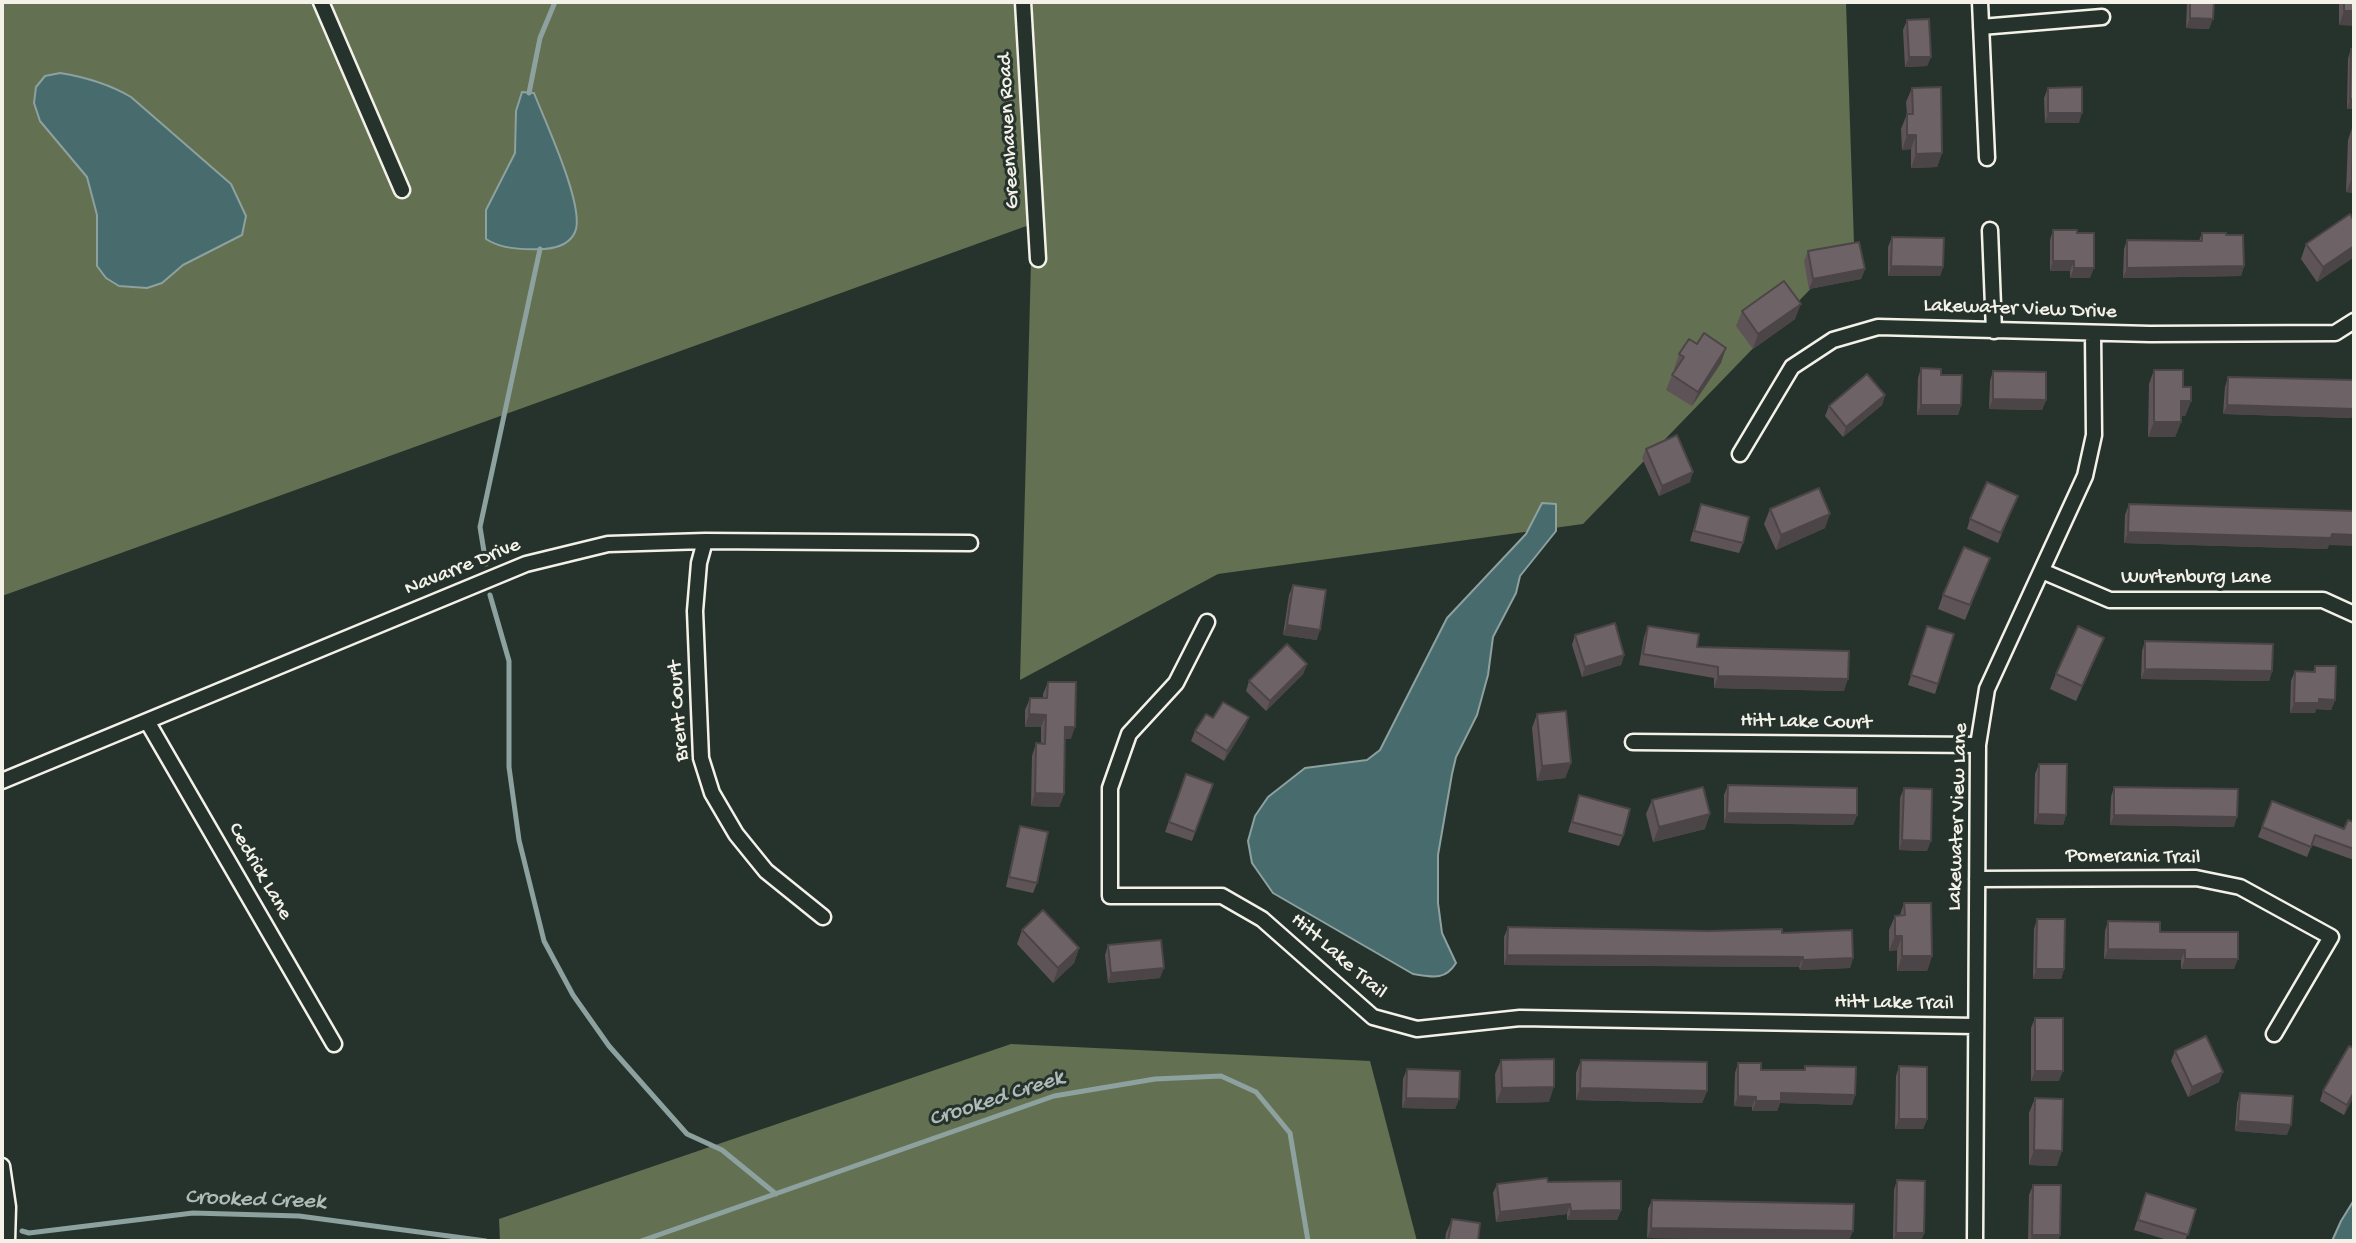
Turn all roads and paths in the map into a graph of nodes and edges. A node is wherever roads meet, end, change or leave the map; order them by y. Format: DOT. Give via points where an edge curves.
graph roads {
  1 [pos="321,2"];
  2 [pos="1024,2"];
  3 [pos="1980,2"];
  4 [pos="2102,17"];
  5 [pos="1981,27"];
  6 [pos="1987,158"];
  7 [pos="402,190"];
  8 [pos="1990,230"];
  9 [pos="1038,259"];
  10 [pos="2354,321"];
  11 [pos="1994,331"];
  12 [pos="2093,333"];
  13 [pos="1740,454"];
  14 [pos="705,541"];
  15 [pos="970,543"];
  16 [pos="2042,571"];
  17 [pos="2354,614"];
  18 [pos="1207,622"];
  19 [pos="147,721"];
  20 [pos="1633,742"];
  21 [pos="1978,745"];
  22 [pos="2,780"];
  23 [pos="1977,879"];
  24 [pos="824,917"];
  25 [pos="1975,1026"];
  26 [pos="2274,1034"];
  27 [pos="334,1044"];
  28 [pos="2,1166"];
  29 [pos="7,1241"];
  30 [pos="1975,1241"];
  1 -- 7 [label="street"];
  2 -- 9 [label="street, Greenhaven Road"];
  3 -- 5 [label="street"];
  4 -- 5 [label="street"];
  5 -- 6 [label="street"];
  8 -- 11 [label="street"];
  10 -- 12 [label="street, Lakewater View Drive" via="2335,333"];
  11 -- 12 [label="street, Lakewater View Drive"];
  11 -- 13 [label="street, Lakewater View Drive" via="1878,327 1833,340 1792,367"];
  12 -- 16 [label="street, Lakewater View Lane" via="2094,435 2085,476"];
  14 -- 15 [label="street, Navarre Drive"];
  14 -- 19 [label="street, Navarre Drive" via="608,544 526,564"];
  14 -- 24 [label="street, Brent Court" via="695,611 701,758 712,793 736,834 766,871"];
  16 -- 17 [label="street, Wurtenburg Lane" via="2110,600 2323,600"];
  16 -- 21 [label="street, Lakewater View Lane" via="1987,689"];
  18 -- 25 [label="street, Hitt Lake Trail" via="1177,683 1129,734 1110,788 1110,896 1222,896 1262,919 1373,1017 1418,1029 1520,1018"];
  19 -- 22 [label="street, Navarre Drive"];
  19 -- 27 [label="street, Cedrick Lane"];
  20 -- 21 [label="street, Hitt Lake Court"];
  21 -- 23 [label="street, Lakewater View Lane"];
  23 -- 25 [label="street, Lakewater View Lane"];
  23 -- 26 [label="street, Pomerania Trail" via="2196,877 2240,887 2331,937"];
  25 -- 30 [label="street, Lakewater View Lane"];
  28 -- 29 [label="street"];
}
